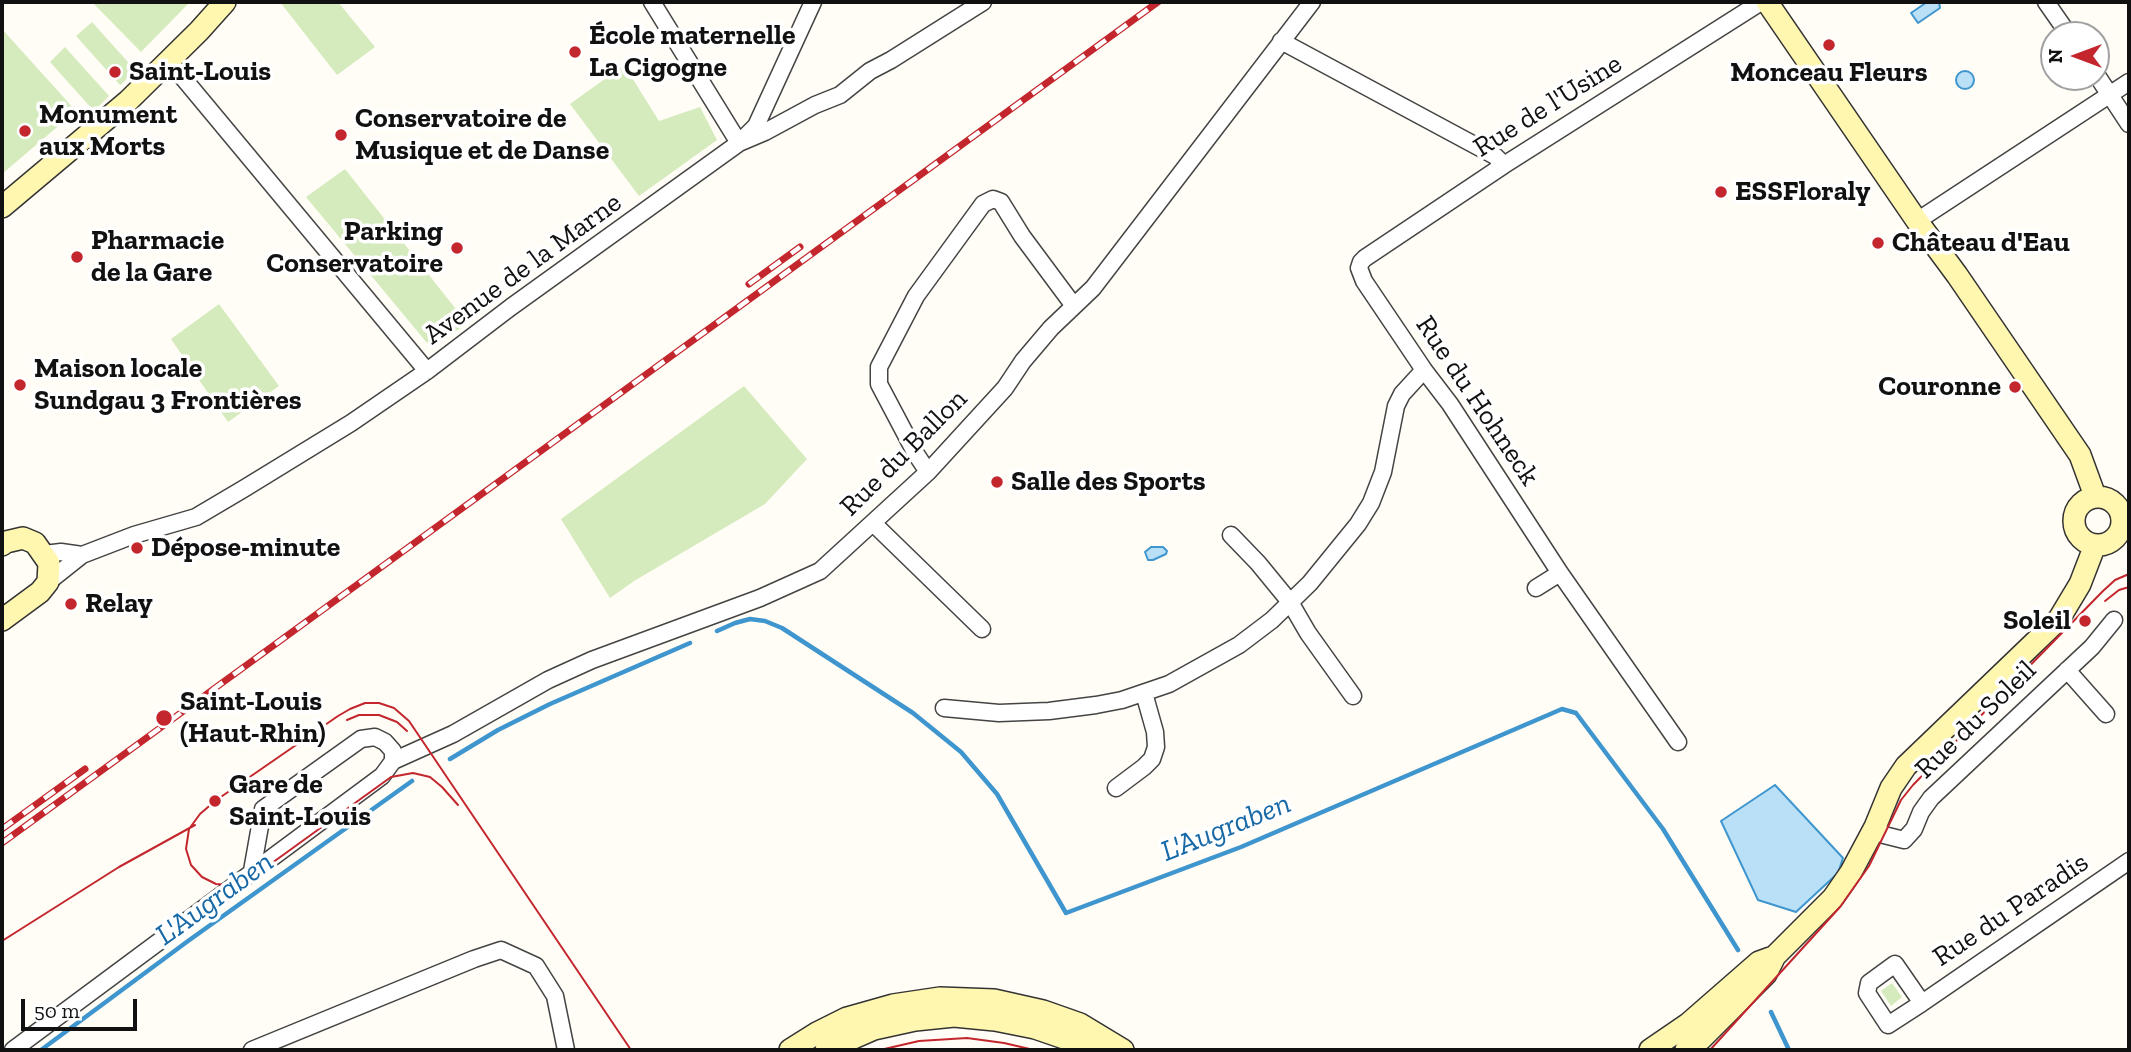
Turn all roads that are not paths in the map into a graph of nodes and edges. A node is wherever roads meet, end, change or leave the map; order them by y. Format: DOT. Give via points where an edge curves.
graph roads {
  1 [pos="225,2"];
  2 [pos="652,2"];
  3 [pos="813,2"];
  4 [pos="983,2"];
  5 [pos="1312,2"];
  6 [pos="1761,2"];
  7 [pos="1767,2"];
  8 [pos="2046,2"];
  9 [pos="2059,21"];
  10 [pos="1280,41"];
  11 [pos="169,61"];
  12 [pos="2129,82"];
  13 [pos="2108,91"];
  14 [pos="2111,95"];
  15 [pos="765,106"];
  16 [pos="788,119"];
  17 [pos="2129,124"];
  18 [pos="739,143"];
  19 [pos="1504,165"];
  20 [pos="2,207"];
  21 [pos="1917,221"];
  22 [pos="1365,258"];
  23 [pos="1074,306"];
  24 [pos="1424,370"];
  25 [pos="428,371"];
  26 [pos="928,472"];
  27 [pos="2095,496"];
  28 [pos="873,523"];
  29 [pos="2125,531"];
  30 [pos="1231,535"];
  31 [pos="3,542"];
  32 [pos="2095,545"];
  33 [pos="44,554"];
  34 [pos="82,555"];
  35 [pos="1560,573"];
  36 [pos="48,582"];
  37 [pos="1536,588"];
  38 [pos="1290,602"];
  39 [pos="2,620"];
  40 [pos="2114,620"];
  41 [pos="982,629"];
  42 [pos="2067,670"];
  43 [pos="1144,693"];
  44 [pos="1353,696"];
  45 [pos="944,708"];
  46 [pos="2105,714"];
  47 [pos="1678,742"];
  48 [pos="393,761"];
  49 [pos="1116,788"];
  50 [pos="1875,827"];
  51 [pos="2129,861"];
  52 [pos="252,871"];
  53 [pos="1775,956"];
  54 [pos="1922,1003"];
  55 [pos="13,1050"];
  56 [pos="252,1050"];
  57 [pos="566,1050"];
  58 [pos="790,1050"];
  59 [pos="826,1050"];
  60 [pos="1091,1050"];
  61 [pos="1123,1050"];
  62 [pos="1650,1050"];
  63 [pos="1686,1050"];
  1 -- 11 [label="street"];
  2 -- 18 [label="street"];
  3 -- 15 [label="street"];
  4 -- 16 [label="street, Avenue de la Marne" via="870,71 840,95"];
  5 -- 10 [label="street, Rue du Ballon"];
  6 -- 19 [label="street, Rue de l'Usine"];
  7 -- 21 [label="street"];
  8 -- 9 [label="street"];
  10 -- 19 [label="street" via="1495,156"];
  10 -- 23 [label="street, Rue du Ballon" via="1108,269"];
  11 -- 20 [label="street"];
  11 -- 25 [label="street"];
  12 -- 14 [label="street"];
  13 -- 14 [label="street"];
  14 -- 17 [label="street"];
  14 -- 21 [label="street"];
  15 -- 16 [label="street"];
  15 -- 18 [label="street" via="756,126"];
  16 -- 18 [label="street, Avenue de la Marne"];
  18 -- 25 [label="street, Avenue de la Marne"];
  19 -- 22 [label="street, Rue de l'Usine"];
  21 -- 27 [label="street" via="2080,455"];
  22 -- 24 [label="street, Rue du Hohneck" via="1360,275"];
  23 -- 26 [label="street, Rue du Ballon"];
  23 -- 26 [label="street" via="1001,202 993,199 983,204 915,296 879,367 879,384"];
  24 -- 35 [label="street, Rue du Hohneck"];
  24 -- 38 [label="street" via="1396,406 1383,472 1371,503 1341,546"];
  25 -- 34 [label="street, Avenue de la Marne" via="196,517"];
  26 -- 28 [label="street, Rue du Ballon"];
  27 -- 29 [label="street" via="2117,505"];
  27 -- 32 [label="street" via="2077,508 2074,521 2082,540"];
  28 -- 41 [label="street"];
  28 -- 48 [label="street, Rue du Ballon" via="803,581 592,660"];
  29 -- 32 [label="street"];
  30 -- 38 [label="street"];
  31 -- 33 [label="street" via="23,538"];
  32 -- 50 [label="street" via="2080,584 2059,619 1906,766"];
  33 -- 34 [label="street, Avenue de la Marne"];
  33 -- 36 [label="street" via="49,564"];
  34 -- 36 [label="street, Avenue de la Marne"];
  35 -- 37 [label="street"];
  35 -- 47 [label="street, Rue du Hohneck"];
  36 -- 39 [label="street"];
  38 -- 43 [label="street" via="1239,645"];
  38 -- 44 [label="street"];
  40 -- 42 [label="street, Rue du Soleil"];
  42 -- 46 [label="street"];
  42 -- 50 [label="street, Rue du Soleil" via="1931,798 1904,840 1884,835"];
  43 -- 45 [label="street" via="1049,711"];
  43 -- 49 [label="street" via="1156,747 1144,768"];
  48 -- 52 [label="street" via="382,776"];
  48 -- 52 [label="street" via="393,751 385,742 374,737 361,739 263,809"];
  50 -- 53 [label="street" via="1833,898"];
  51 -- 54 [label="street, Rue du Paradis"];
  52 -- 55 [label="street"];
  53 -- 62 [label="street" via="1759,962 1688,1024"];
  53 -- 63 [label="street" via="1766,974"];
  56 -- 57 [label="street" via="502,950 536,966 555,996"];
  58 -- 61 [label="street" via="847,1018 940,998 994,1000 1043,1011 1080,1024"];
  59 -- 60 [label="street" via="874,1029 954,1016 1035,1028"];
}
